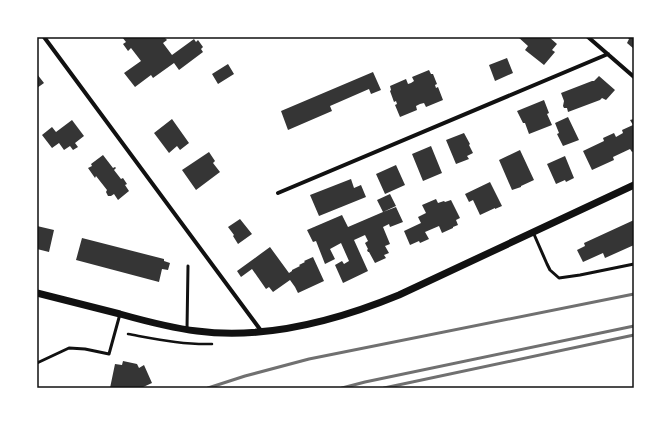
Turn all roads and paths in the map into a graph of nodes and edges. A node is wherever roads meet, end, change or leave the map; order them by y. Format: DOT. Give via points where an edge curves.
graph roads {
  1 [pos="44,37"];
  2 [pos="588,37"];
  3 [pos="608,54"];
  4 [pos="634,77"];
  5 [pos="634,185"];
  6 [pos="278,192"];
  7 [pos="533,232"];
  8 [pos="634,264"];
  9 [pos="188,266"];
  10 [pos="37,293"];
  11 [pos="120,314"];
  12 [pos="187,330"];
  13 [pos="262,332"];
  14 [pos="37,363"];
  1 -- 13 [label="street"];
  2 -- 3 [label="street"];
  3 -- 4 [label="street"];
  3 -- 6 [label="street"];
  5 -- 7 [label="street"];
  7 -- 8 [label="lane" via="550,270 559,278"];
  7 -- 13 [label="street" via="399,295 320,322"];
  9 -- 12 [label="lane"];
  10 -- 11 [label="street"];
  11 -- 12 [label="street"];
  11 -- 14 [label="lane" via="109,354 69,348"];
  12 -- 13 [label="street" via="213,333"];
}
